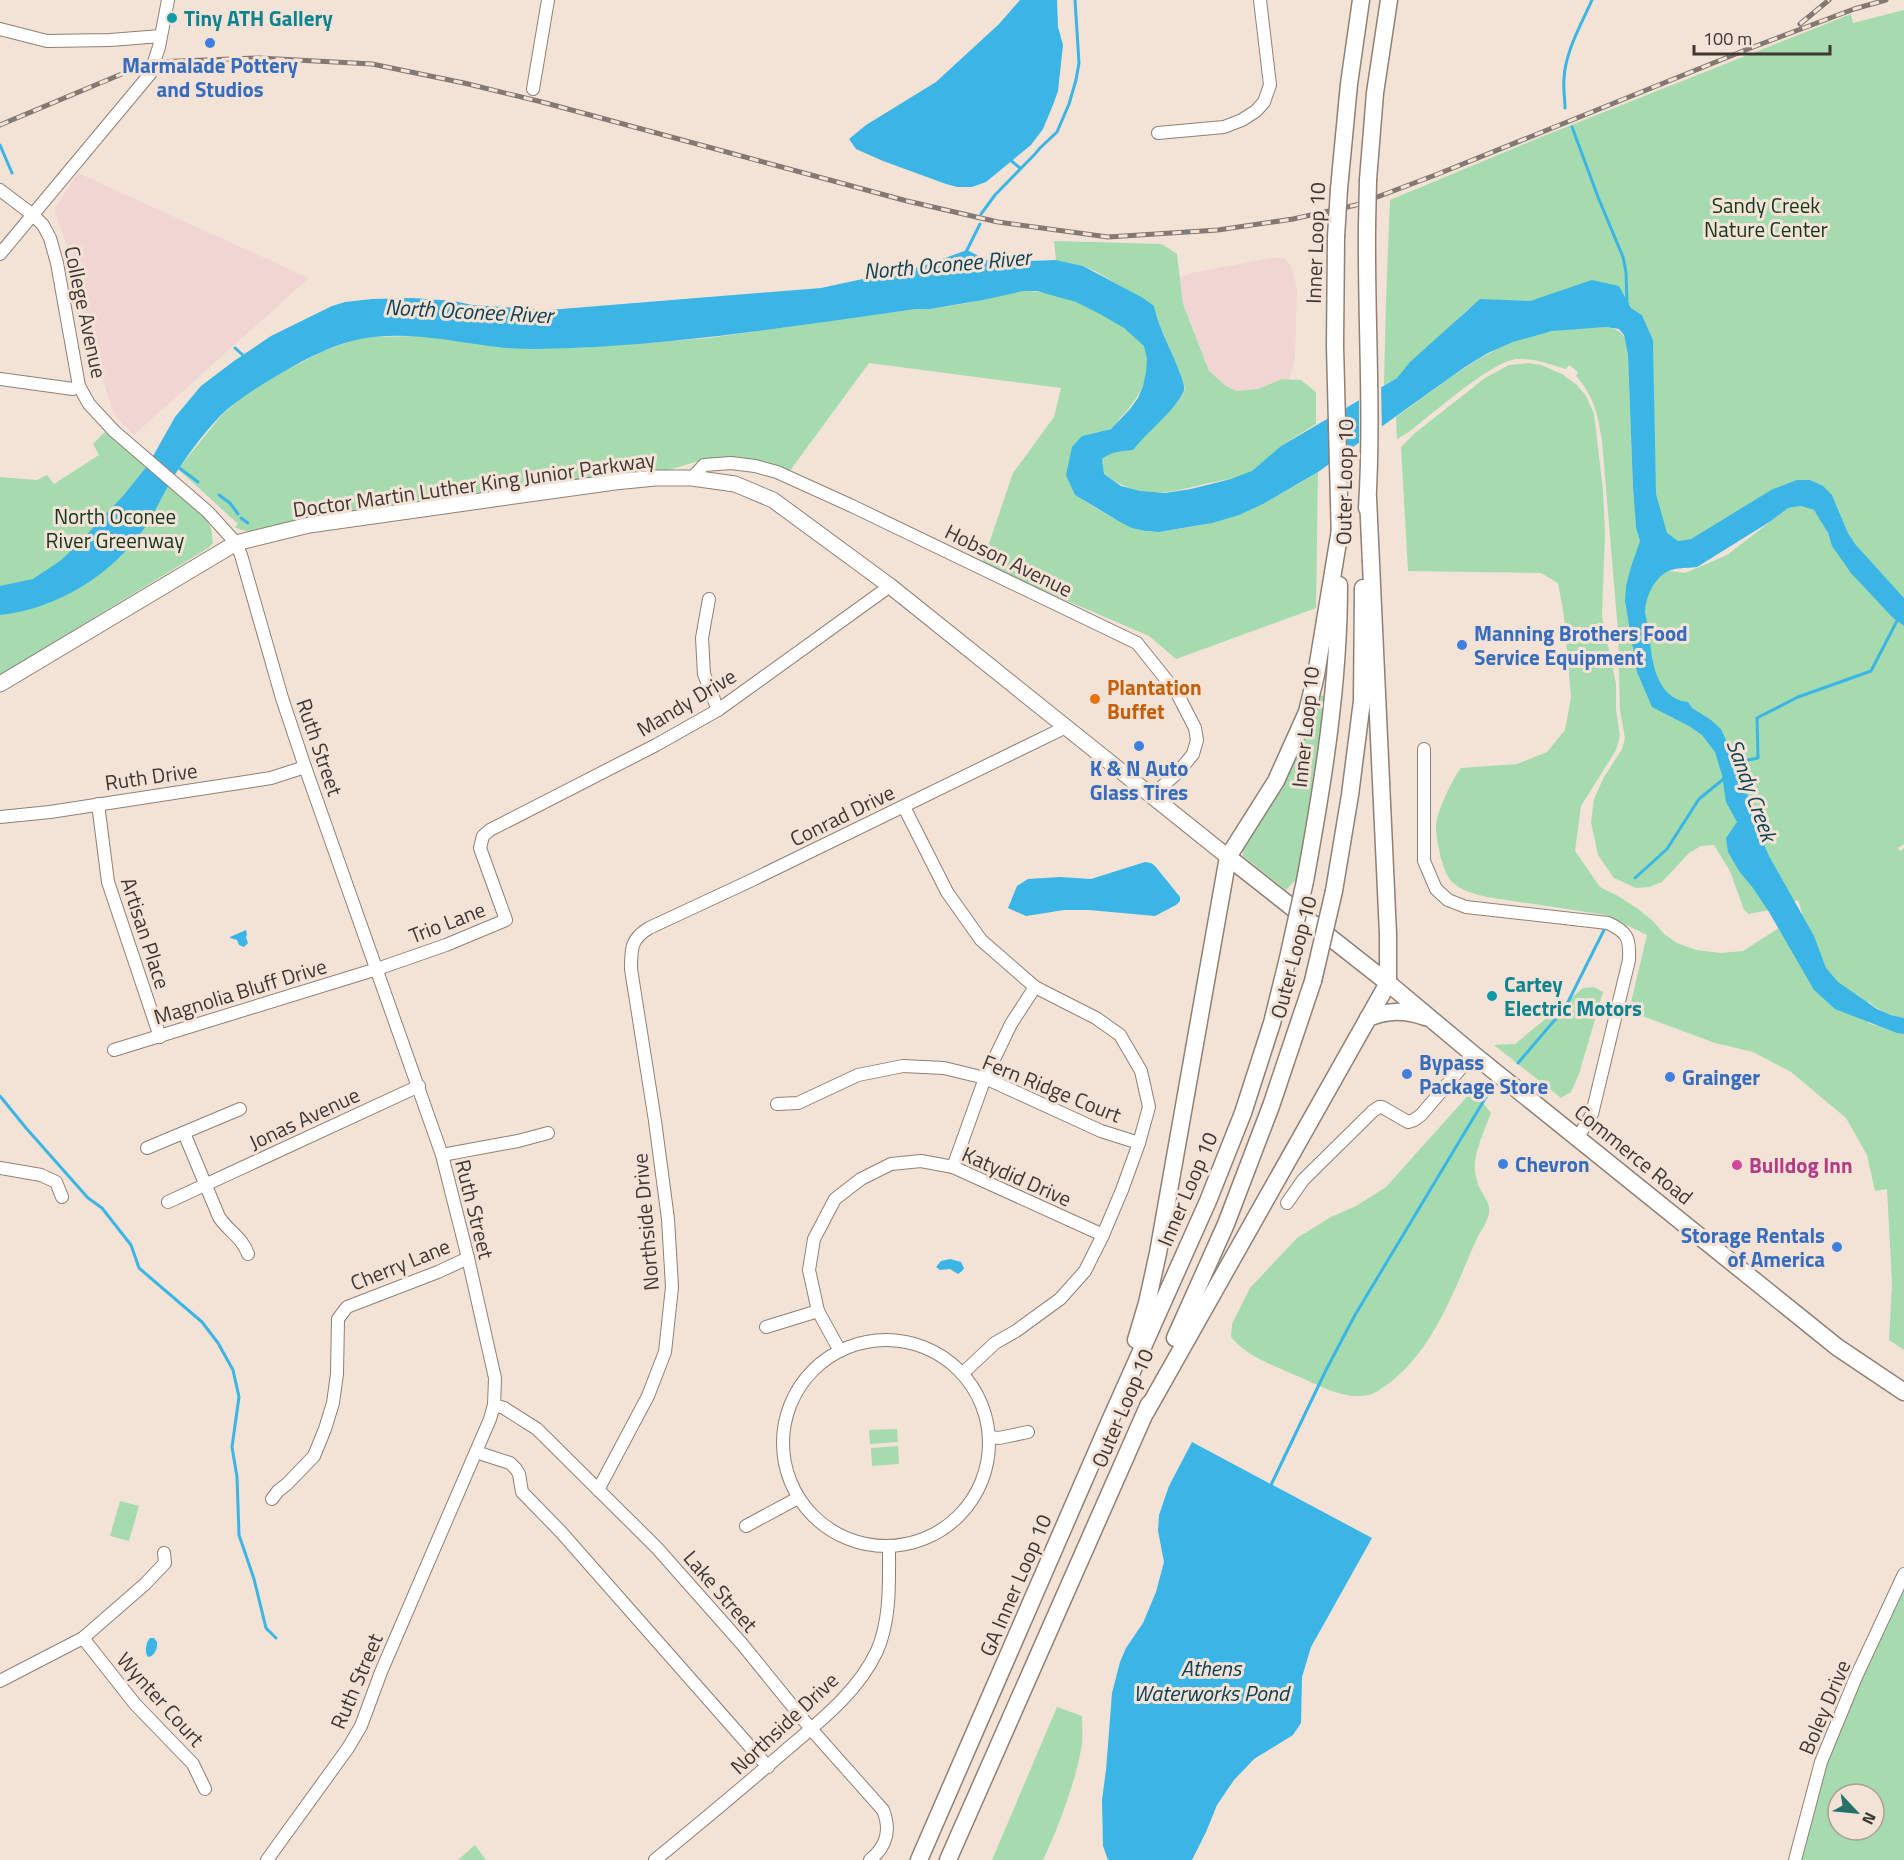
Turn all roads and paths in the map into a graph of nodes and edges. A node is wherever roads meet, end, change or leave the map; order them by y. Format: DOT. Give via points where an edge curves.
graph roads {
  1 [pos="168,0"];
  2 [pos="548,0"];
  3 [pos="1260,0"];
  4 [pos="1361,0"];
  5 [pos="1389,0"];
  6 [pos="0,29"];
  7 [pos="162,36"];
  8 [pos="533,89"];
  9 [pos="1158,133"];
  10 [pos="0,190"];
  11 [pos="33,215"];
  12 [pos="0,254"];
  13 [pos="0,379"];
  14 [pos="80,386"];
  15 [pos="692,478"];
  16 [pos="1368,498"];
  17 [pos="218,522"];
  18 [pos="1340,530"];
  19 [pos="236,543"];
  20 [pos="213,557"];
  21 [pos="890,585"];
  22 [pos="709,599"];
  23 [pos="0,684"];
  24 [pos="718,710"];
  25 [pos="1065,727"];
  26 [pos="1424,749"];
  27 [pos="305,767"];
  28 [pos="1153,795"];
  29 [pos="98,804"];
  30 [pos="904,807"];
  31 [pos="0,817"];
  32 [pos="490,830"];
  33 [pos="1228,857"];
  34 [pos="636,938"];
  35 [pos="377,969"];
  36 [pos="1388,983"];
  37 [pos="1035,987"];
  38 [pos="1368,1018"];
  39 [pos="1429,1018"];
  40 [pos="160,1037"];
  41 [pos="114,1050"];
  42 [pos="1473,1054"];
  43 [pos="985,1078"];
  44 [pos="419,1086"];
  45 [pos="777,1104"];
  46 [pos="240,1109"];
  47 [pos="184,1133"];
  48 [pos="548,1133"];
  49 [pos="1578,1137"];
  50 [pos="1139,1143"];
  51 [pos="147,1148"];
  52 [pos="442,1155"];
  53 [pos="953,1167"];
  54 [pos="0,1168"];
  55 [pos="205,1185"];
  56 [pos="62,1197"];
  57 [pos="168,1202"];
  58 [pos="1287,1203"];
  59 [pos="1104,1235"];
  60 [pos="248,1254"];
  61 [pos="468,1258"];
  62 [pos="818,1311"];
  63 [pos="766,1327"];
  64 [pos="840,1351"];
  65 [pos="963,1373"];
  66 [pos="1904,1392"];
  67 [pos="494,1405"];
  68 [pos="1146,1412"];
  69 [pos="1109,1423"];
  70 [pos="1028,1432"];
  71 [pos="990,1437"];
  72 [pos="476,1452"];
  73 [pos="598,1490"];
  74 [pos="798,1498"];
  75 [pos="272,1499"];
  76 [pos="746,1526"];
  77 [pos="889,1547"];
  78 [pos="164,1553"];
  79 [pos="1904,1574"];
  80 [pos="83,1638"];
  81 [pos="0,1681"];
  82 [pos="811,1729"];
  83 [pos="768,1767"];
  84 [pos="206,1789"];
  85 [pos="267,1860"];
  86 [pos="655,1860"];
  87 [pos="870,1860"];
  88 [pos="919,1860"];
  89 [pos="948,1860"];
  90 [pos="1795,1860"];
  1 -- 7 [label="street"];
  2 -- 8 [label="street"];
  3 -- 9 [label="street" via="1270,85 1263,102 1242,120 1224,127"];
  4 -- 18 [label="highway, Inner Loop 10, bridge" via="1349,84 1336,237"];
  5 -- 16 [label="highway, Outer Loop 10, bridge" via="1375,93 1368,180"];
  6 -- 7 [label="street" via="47,41"];
  7 -- 11 [label="street" via="150,74"];
  10 -- 11 [label="street, College Avenue"];
  11 -- 12 [label="street"];
  11 -- 14 [label="street, College Avenue" via="50,238 57,263"];
  13 -- 14 [label="street" via="73,389"];
  14 -- 17 [label="street, College Avenue" via="114,432"];
  15 -- 19 [label="main road, Doctor Martin Luther King Junior Parkway" via="615,482 309,525"];
  15 -- 21 [label="main road, Doctor Martin Luther King Junior Parkway" via="735,484 773,500"];
  15 -- 28 [label="street, Hobson Avenue" via="704,465 755,466 777,472 1137,643 1177,693 1197,740 1193,754"];
  16 -- 36 [label="highway"];
  16 -- 68 [label="highway, Outer Loop 10, bridge" via="1361,607 1362,701 1334,891 1313,981 1234,1203"];
  17 -- 19 [label="street, College Avenue"];
  17 -- 20 [label="street" via="220,541"];
  18 -- 33 [label="highway" via="1317,675 1306,712 1276,781"];
  18 -- 69 [label="highway, Inner Loop 10, bridge" via="1339,604 1322,792 1272,1023 1243,1113 1208,1201"];
  19 -- 20 [label="main road, Doctor Martin Luther King Junior Parkway"];
  19 -- 27 [label="street, Ruth Street"];
  20 -- 23 [label="main road, Doctor Martin Luther King Junior Parkway"];
  21 -- 24 [label="street, Mandy Drive"];
  21 -- 25 [label="main road, Doctor Martin Luther King Junior Parkway"];
  22 -- 24 [label="street" via="702,638 704,674"];
  24 -- 32 [label="street, Mandy Drive"];
  25 -- 28 [label="main road, Doctor Martin Luther King Junior Parkway"];
  25 -- 30 [label="street, Conrad Drive"];
  26 -- 49 [label="street" via="1424,861 1436,889 1448,900 1466,907 1608,923 1628,939 1629,960 1592,1114"];
  27 -- 29 [label="street, Ruth Drive" via="271,778"];
  27 -- 35 [label="street, Ruth Street"];
  28 -- 33 [label="main road, Doctor Martin Luther King Junior Parkway"];
  29 -- 31 [label="street, Ruth Drive"];
  29 -- 40 [label="street, Artisan Place" via="108,882"];
  30 -- 34 [label="street, Conrad Drive" via="649,928"];
  30 -- 37 [label="street" via="947,892 981,940"];
  32 -- 35 [label="street, Trio Lane" via="483,836 480,848 506,920"];
  33 -- 36 [label="highway, Commerce Road"];
  33 -- 69 [label="highway" via="1158,1253 1141,1326"];
  34 -- 73 [label="street, Northside Drive" via="631,969 668,1218 672,1287 665,1352 648,1396"];
  35 -- 40 [label="street, Magnolia Bluff Drive"];
  35 -- 44 [label="street, Ruth Street"];
  36 -- 38 [label="highway"];
  36 -- 39 [label="highway, Commerce Road"];
  37 -- 43 [label="street" via="1011,1024"];
  37 -- 50 [label="street" via="1096,1018 1120,1035 1142,1071 1149,1107"];
  38 -- 39 [label="highway" via="1398,1011"];
  38 -- 68 [label="highway"];
  39 -- 42 [label="highway, Commerce Road"];
  40 -- 41 [label="street, Magnolia Bluff Drive"];
  42 -- 49 [label="highway, Commerce Road"];
  42 -- 58 [label="street" via="1414,1120 1408,1122 1382,1107 1373,1111 1303,1180"];
  43 -- 45 [label="street, Fern Ridge Court" via="944,1068 903,1066 858,1075 798,1103"];
  43 -- 50 [label="street, Fern Ridge Court" via="1101,1131"];
  43 -- 53 [label="street"];
  44 -- 52 [label="street, Ruth Street"];
  44 -- 55 [label="street, Jonas Avenue"];
  46 -- 47 [label="street, Jonas Avenue"];
  47 -- 51 [label="street, Jonas Avenue"];
  47 -- 55 [label="street"];
  48 -- 52 [label="street"];
  49 -- 66 [label="highway, Commerce Road" via="1837,1347"];
  50 -- 59 [label="street"];
  52 -- 61 [label="street, Ruth Street"];
  53 -- 59 [label="street, Katydid Drive"];
  53 -- 62 [label="street, Katydid Drive" via="921,1161 891,1164 861,1179 835,1199 814,1239 809,1270"];
  54 -- 56 [label="street" via="41,1175 56,1182"];
  55 -- 57 [label="street, Jonas Avenue"];
  55 -- 60 [label="street" via="219,1218 244,1243"];
  59 -- 65 [label="street" via="1085,1271 1060,1299 995,1343"];
  61 -- 67 [label="street, Ruth Street" via="495,1378"];
  61 -- 75 [label="street, Cherry Lane" via="347,1307 338,1319 337,1374 325,1429 314,1456"];
  62 -- 63 [label="street"];
  62 -- 64 [label="street, Katydid Drive"];
  64 -- 65 [label="street" via="879,1340 910,1342 939,1353"];
  64 -- 74 [label="street" via="810,1374 786,1415 786,1472"];
  65 -- 71 [label="street" via="985,1411"];
  67 -- 72 [label="street, Ruth Street"];
  67 -- 73 [label="street, Lake Street" via="537,1428"];
  68 -- 89 [label="highway, Outer Loop 10"];
  69 -- 88 [label="highway, GA Inner Loop 10"];
  70 -- 71 [label="street"];
  71 -- 77 [label="street" via="986,1470 972,1500 958,1517 921,1541"];
  72 -- 83 [label="street" via="510,1463 516,1469 522,1492 536,1509 561,1532"];
  72 -- 85 [label="street, Ruth Street" via="361,1726"];
  73 -- 82 [label="street, Lake Street" via="657,1548"];
  74 -- 76 [label="street"];
  74 -- 77 [label="street" via="830,1530 858,1543"];
  77 -- 82 [label="street, Northside Drive" via="889,1600 877,1650 844,1698"];
  78 -- 80 [label="street" via="165,1563"];
  79 -- 90 [label="street, Boley Drive" via="1821,1762"];
  80 -- 81 [label="street"];
  80 -- 84 [label="street, Wynter Court" via="135,1704 193,1764"];
  82 -- 83 [label="street, Northside Drive"];
  82 -- 87 [label="street, Lake Street" via="883,1810 888,1830 885,1844"];
  83 -- 86 [label="street, Northside Drive"];
}
